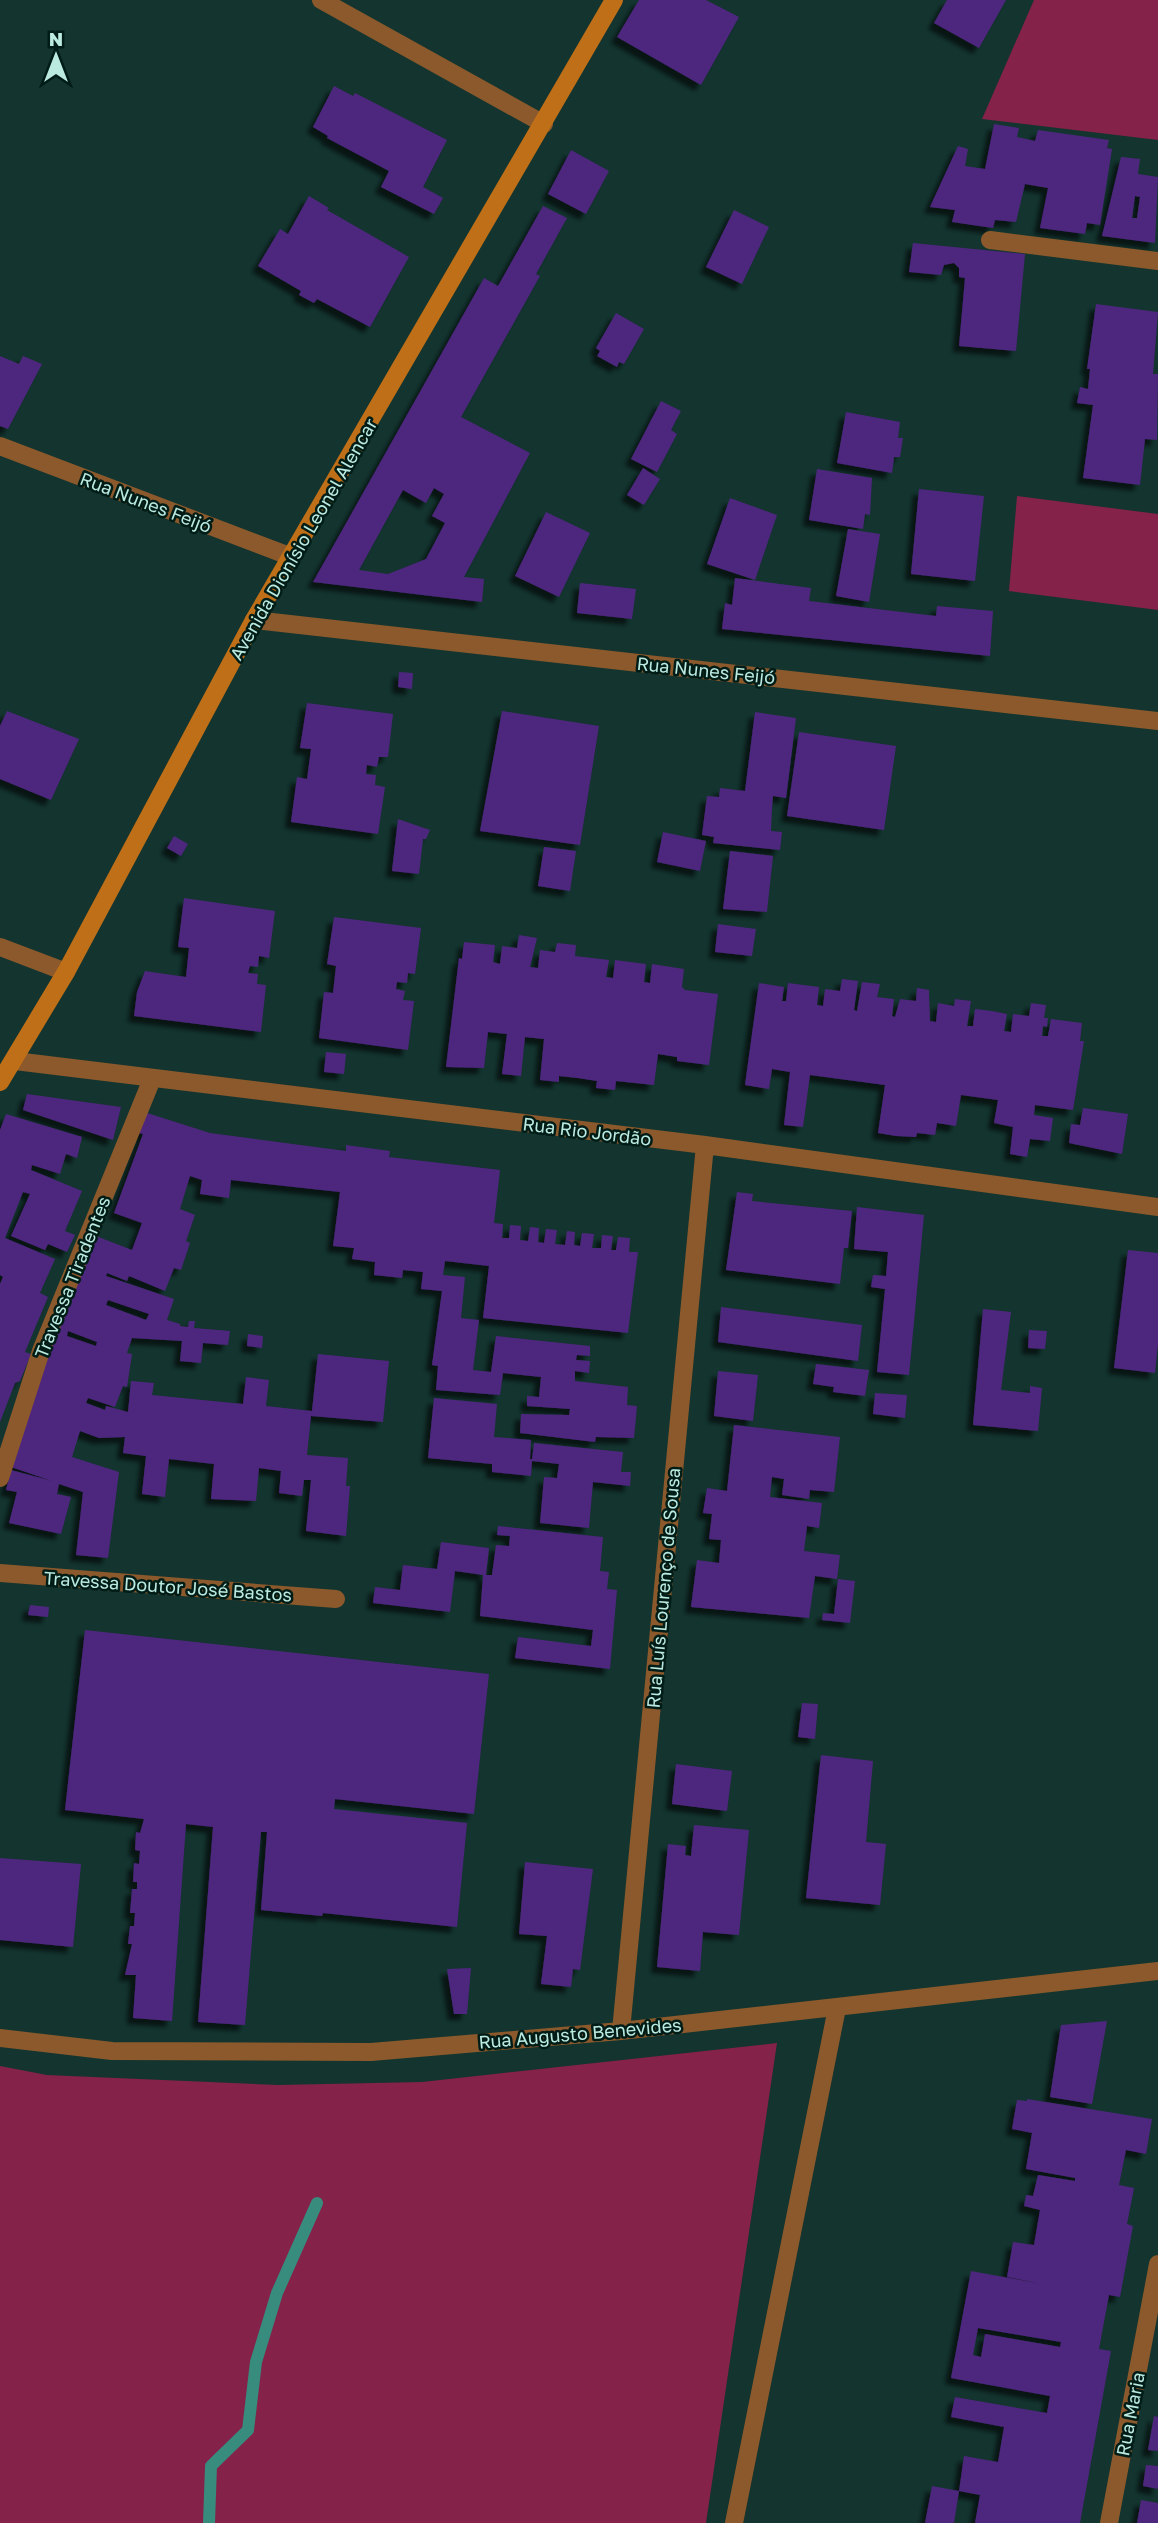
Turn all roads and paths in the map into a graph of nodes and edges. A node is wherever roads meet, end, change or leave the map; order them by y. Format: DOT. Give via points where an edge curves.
graph roads {
  1 [pos="614,0"];
  2 [pos="325,1"];
  3 [pos="544,124"];
  4 [pos="990,240"];
  5 [pos="1158,261"];
  6 [pos="0,446"];
  7 [pos="292,557"];
  8 [pos="254,620"];
  9 [pos="1158,721"];
  10 [pos="0,947"];
  11 [pos="66,972"];
  12 [pos="15,1061"];
  13 [pos="152,1079"];
  14 [pos="0,1082"];
  15 [pos="705,1145"];
  16 [pos="1158,1207"];
  17 [pos="0,1478"];
  18 [pos="0,1573"];
  19 [pos="336,1599"];
  20 [pos="1158,1971"];
  21 [pos="837,2008"];
  22 [pos="621,2031"];
  23 [pos="0,2038"];
  24 [pos="1158,2264"];
  25 [pos="734,2523"];
  26 [pos="1109,2523"];
  1 -- 3 [label="main road, Avenida Dionísio Leonel Alencar"];
  2 -- 3 [label="street"];
  3 -- 7 [label="main road, Avenida Dionísio Leonel Alencar"];
  4 -- 5 [label="street"];
  6 -- 7 [label="street, Rua Nunes Feijó"];
  7 -- 8 [label="main road, Avenida Dionísio Leonel Alencar"];
  8 -- 9 [label="street, Rua Nunes Feijó"];
  8 -- 11 [label="main road, Avenida Dionísio Leonel Alencar"];
  10 -- 11 [label="street"];
  11 -- 12 [label="main road, Avenida Dionísio Leonel Alencar"];
  12 -- 13 [label="street, Rua Rio Jordão"];
  12 -- 14 [label="main road, Avenida Dionísio Leonel Alencar"];
  13 -- 15 [label="street, Rua Rio Jordão"];
  13 -- 17 [label="street, Travessa Tiradentes" via="41,1351"];
  15 -- 16 [label="street, Rua Rio Jordão"];
  15 -- 22 [label="street, Rua Luís Lourenço de Sousa"];
  18 -- 19 [label="street, Travessa Doutor José Bastos"];
  20 -- 21 [label="street, Rua Augusto Benevides"];
  21 -- 22 [label="street, Rua Augusto Benevides"];
  21 -- 25 [label="street"];
  22 -- 23 [label="street, Rua Augusto Benevides" via="371,2052 263,2054 112,2052"];
  24 -- 26 [label="street, Rua Maria"];
}
